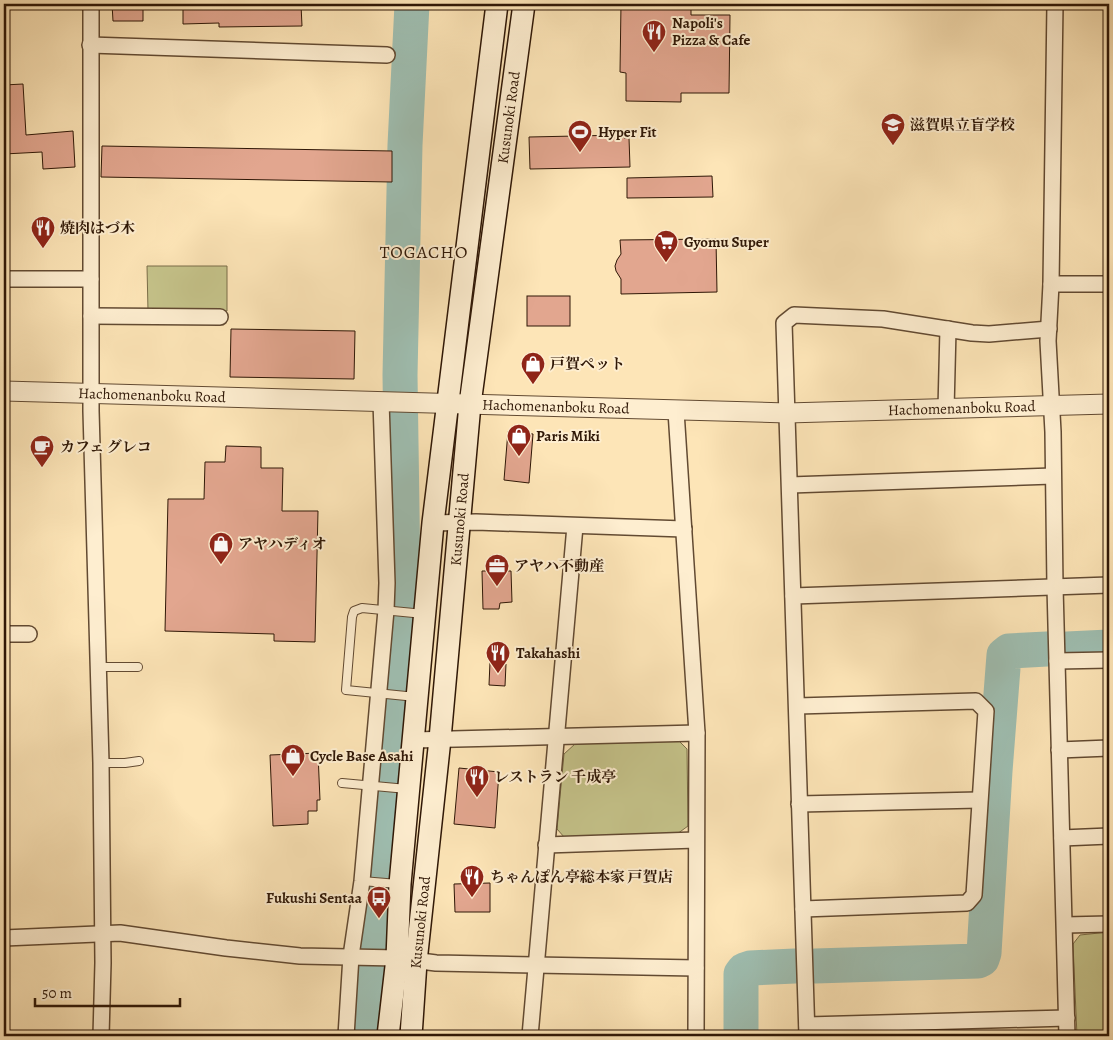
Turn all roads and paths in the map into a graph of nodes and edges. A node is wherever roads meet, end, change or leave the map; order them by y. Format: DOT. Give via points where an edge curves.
graph roads {
  1 [pos="91,4"];
  2 [pos="497,4"];
  3 [pos="524,4"];
  4 [pos="1055,4"];
  5 [pos="90,46"];
  6 [pos="387,55"];
  7 [pos="4,279"];
  8 [pos="91,279"];
  9 [pos="1051,284"];
  10 [pos="1109,284"];
  11 [pos="91,316"];
  12 [pos="220,317"];
  13 [pos="948,329"];
  14 [pos="1049,329"];
  15 [pos="4,391"];
  16 [pos="91,393"];
  17 [pos="393,401"];
  18 [pos="446,404"];
  19 [pos="470,404"];
  20 [pos="1109,404"];
  21 [pos="1051,406"];
  22 [pos="946,409"];
  23 [pos="676,411"];
  24 [pos="787,413"];
  25 [pos="1052,476"];
  26 [pos="790,485"];
  27 [pos="433,523"];
  28 [pos="460,523"];
  29 [pos="575,526"];
  30 [pos="684,529"];
  31 [pos="1109,585"];
  32 [pos="1055,587"];
  33 [pos="793,596"];
  34 [pos="390,610"];
  35 [pos="417,613"];
  36 [pos="4,634"];
  37 [pos="29,634"];
  38 [pos="1109,660"];
  39 [pos="1057,661"];
  40 [pos="98,667"];
  41 [pos="138,667"];
  42 [pos="382,693"];
  43 [pos="410,696"];
  44 [pos="797,706"];
  45 [pos="697,733"];
  46 [pos="556,736"];
  47 [pos="440,739"];
  48 [pos="414,740"];
  49 [pos="1109,748"];
  50 [pos="1059,750"];
  51 [pos="139,761"];
  52 [pos="101,763"];
  53 [pos="342,783"];
  54 [pos="373,786"];
  55 [pos="401,789"];
  56 [pos="979,800"];
  57 [pos="800,804"];
  58 [pos="1109,836"];
  59 [pos="1062,838"];
  60 [pos="696,840"];
  61 [pos="546,845"];
  62 [pos="365,881"];
  63 [pos="392,883"];
  64 [pos="803,909"];
  65 [pos="1109,924"];
  66 [pos="1065,925"];
  67 [pos="102,933"];
  68 [pos="4,938"];
  69 [pos="356,956"];
  70 [pos="397,959"];
  71 [pos="536,966"];
  72 [pos="696,968"];
  73 [pos="1067,1018"];
  74 [pos="807,1031"];
  75 [pos="101,1036"];
  76 [pos="346,1036"];
  77 [pos="388,1036"];
  78 [pos="411,1036"];
  79 [pos="530,1036"];
  80 [pos="696,1036"];
  81 [pos="1067,1036"];
  1 -- 5 [label="street"];
  2 -- 18 [label="main road, Kusunoki Road"];
  3 -- 19 [label="main road, Kusunoki Road"];
  4 -- 9 [label="street"];
  5 -- 6 [label="street"];
  5 -- 8 [label="street"];
  7 -- 8 [label="street"];
  8 -- 11 [label="street"];
  9 -- 10 [label="street"];
  9 -- 14 [label="street"];
  11 -- 12 [label="street"];
  11 -- 16 [label="street"];
  13 -- 14 [label="street" via="989,334"];
  13 -- 22 [label="street"];
  13 -- 24 [label="street" via="883,319 794,315 784,323"];
  14 -- 21 [label="street"];
  15 -- 16 [label="street, Hachomenanboku Road"];
  16 -- 17 [label="street, Hachomenanboku Road"];
  16 -- 40 [label="street"];
  17 -- 18 [label="street, Hachomenanboku Road"];
  17 -- 34 [label="street" via="387,583"];
  18 -- 19 [label="street, Hachomenanboku Road"];
  18 -- 27 [label="main road, Kusunoki Road"];
  19 -- 23 [label="street, Hachomenanboku Road"];
  19 -- 28 [label="main road, Kusunoki Road"];
  20 -- 21 [label="street, Hachomenanboku Road"];
  21 -- 22 [label="street, Hachomenanboku Road"];
  21 -- 25 [label="street"];
  22 -- 24 [label="street, Hachomenanboku Road"];
  23 -- 24 [label="street, Hachomenanboku Road"];
  23 -- 30 [label="street"];
  24 -- 26 [label="street"];
  25 -- 26 [label="street"];
  25 -- 32 [label="street"];
  26 -- 33 [label="street"];
  27 -- 28 [label="street"];
  27 -- 35 [label="main road, Kusunoki Road"];
  28 -- 29 [label="street"];
  28 -- 47 [label="main road, Kusunoki Road"];
  29 -- 30 [label="street"];
  29 -- 46 [label="street"];
  30 -- 45 [label="street"];
  31 -- 32 [label="street"];
  32 -- 33 [label="street"];
  32 -- 39 [label="street"];
  33 -- 44 [label="street"];
  34 -- 35 [label="lane"];
  34 -- 42 [label="street"];
  34 -- 42 [label="lane" via="362,608 354,611 347,666 346,690"];
  35 -- 43 [label="main road, Kusunoki Road"];
  36 -- 37 [label="street"];
  38 -- 39 [label="street"];
  39 -- 50 [label="street"];
  40 -- 41 [label="lane"];
  40 -- 52 [label="street"];
  42 -- 43 [label="lane"];
  42 -- 54 [label="street"];
  43 -- 48 [label="main road, Kusunoki Road"];
  44 -- 56 [label="street" via="976,701 986,711"];
  44 -- 57 [label="street"];
  45 -- 46 [label="street"];
  45 -- 60 [label="street"];
  46 -- 47 [label="street"];
  46 -- 61 [label="street"];
  47 -- 48 [label="street"];
  47 -- 70 [label="main road, Kusunoki Road"];
  48 -- 55 [label="main road, Kusunoki Road"];
  49 -- 50 [label="street"];
  50 -- 59 [label="street"];
  51 -- 52 [label="lane"];
  52 -- 67 [label="street"];
  53 -- 54 [label="lane"];
  54 -- 55 [label="lane"];
  54 -- 62 [label="street"];
  55 -- 63 [label="main road, Kusunoki Road"];
  56 -- 57 [label="street"];
  56 -- 64 [label="street" via="974,895 967,903"];
  57 -- 64 [label="street"];
  58 -- 59 [label="street"];
  59 -- 66 [label="street"];
  60 -- 61 [label="street"];
  60 -- 72 [label="street"];
  61 -- 71 [label="street"];
  62 -- 63 [label="lane"];
  62 -- 69 [label="street"];
  63 -- 70 [label="main road, Kusunoki Road"];
  64 -- 74 [label="street"];
  65 -- 66 [label="street"];
  66 -- 73 [label="street"];
  67 -- 68 [label="street"];
  67 -- 69 [label="street" via="300,956"];
  67 -- 75 [label="street"];
  69 -- 70 [label="street"];
  69 -- 76 [label="street"];
  70 -- 71 [label="street"];
  70 -- 77 [label="main road, Kusunoki Road"];
  70 -- 78 [label="main road, Kusunoki Road"];
  71 -- 72 [label="street"];
  71 -- 79 [label="street"];
  72 -- 80 [label="street"];
  73 -- 74 [label="street"];
  73 -- 81 [label="street"];
}
